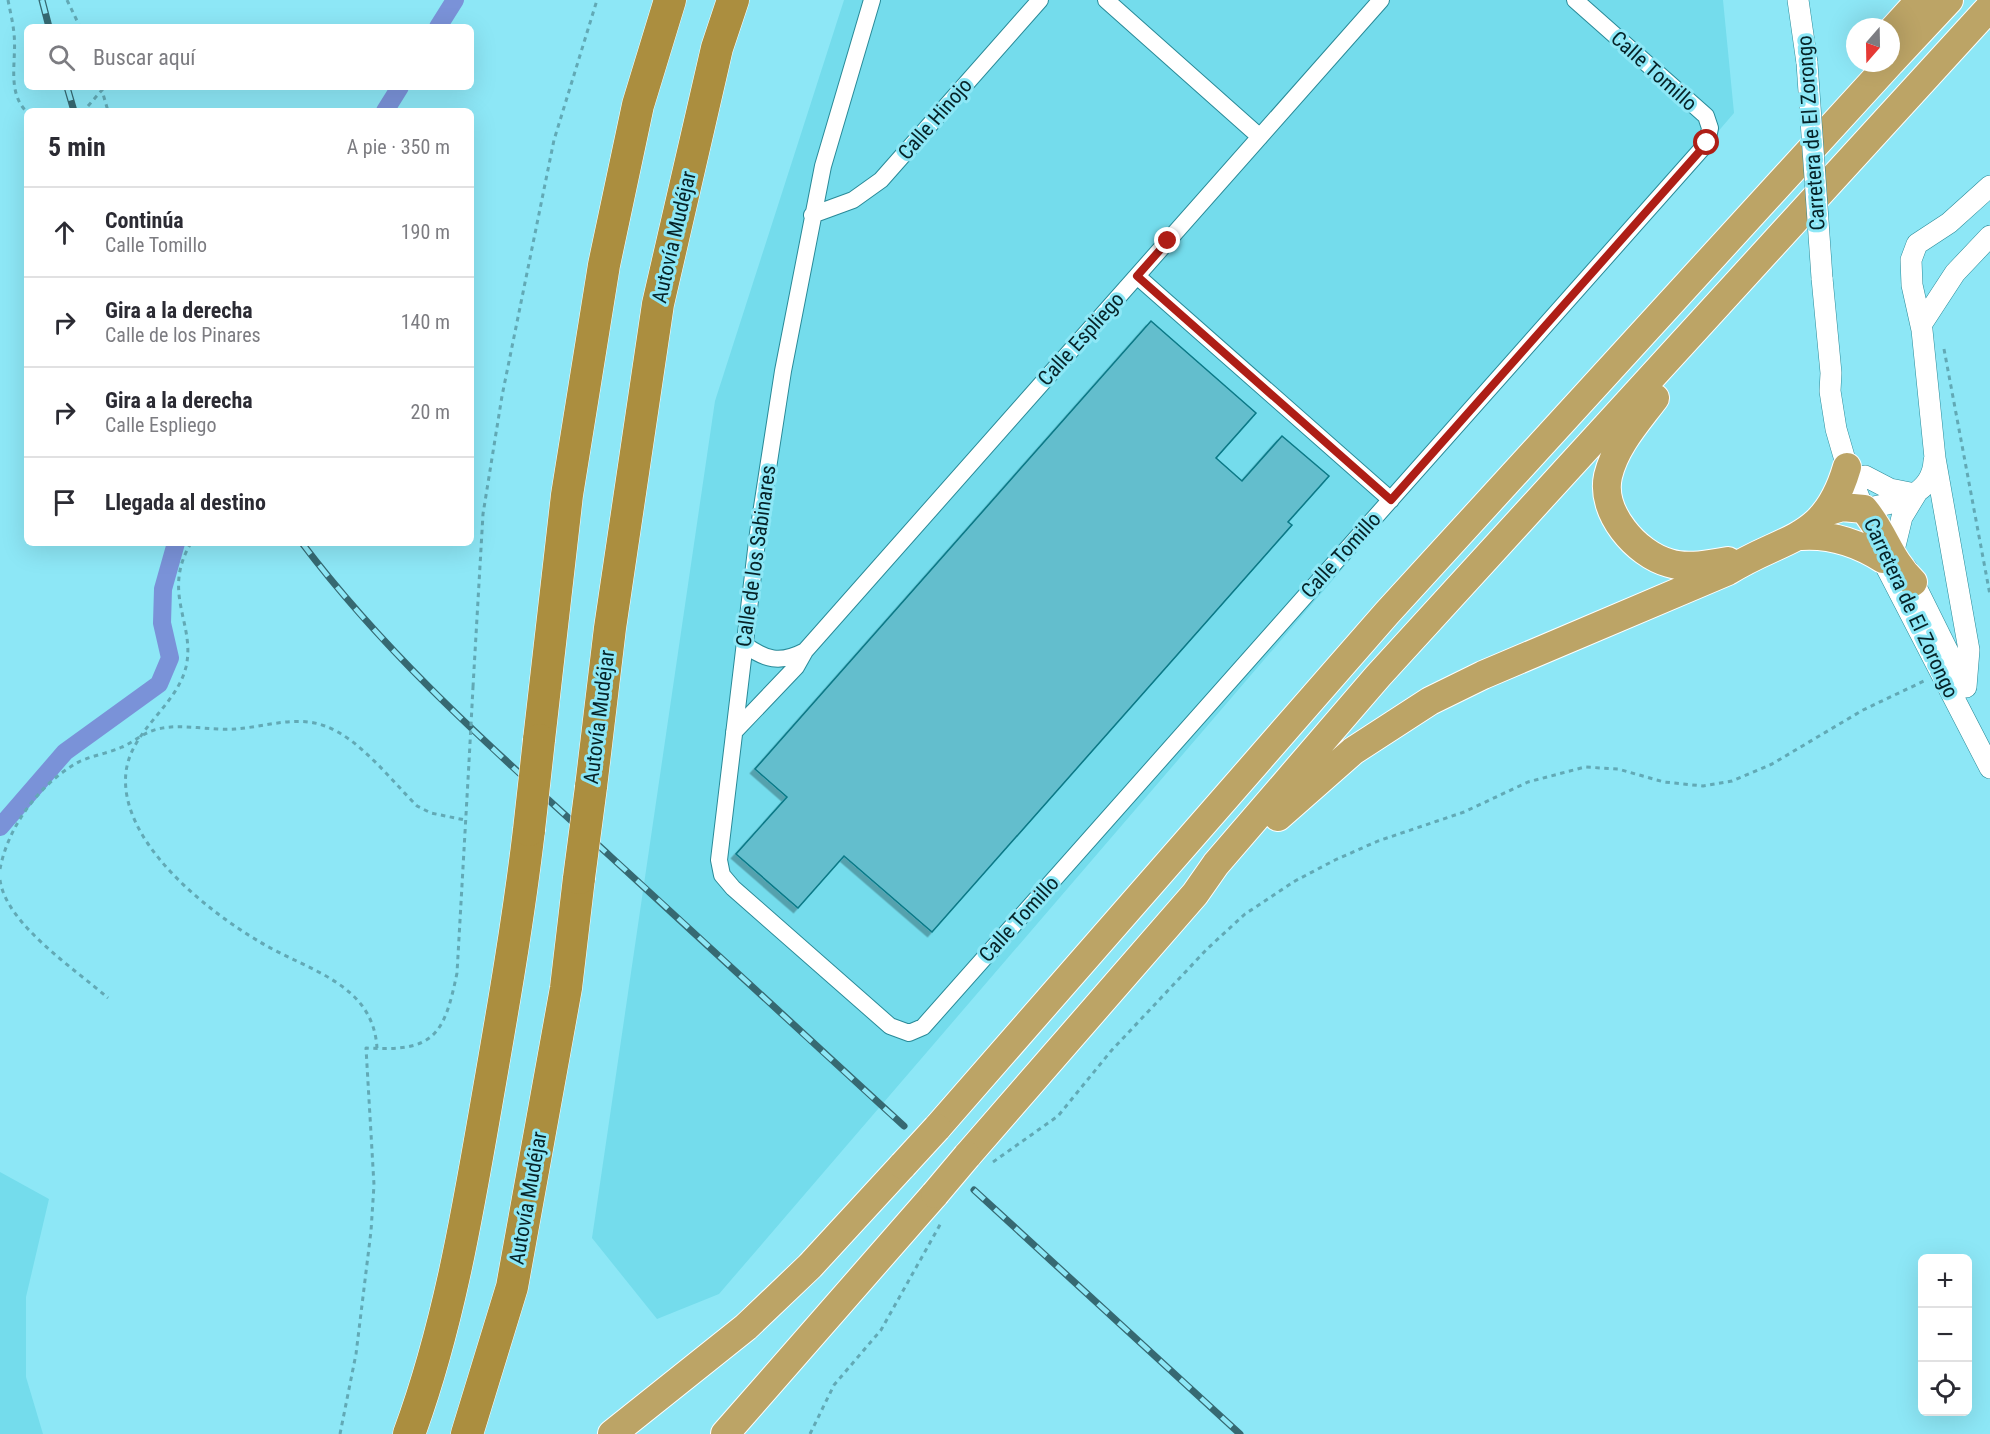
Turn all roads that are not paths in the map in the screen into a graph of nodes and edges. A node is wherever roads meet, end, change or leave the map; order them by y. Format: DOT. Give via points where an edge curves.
graph roads {
  1 [pos="670,0"];
  2 [pos="733,0"];
  3 [pos="872,0"];
  4 [pos="1040,0"];
  5 [pos="1106,0"];
  6 [pos="1382,0"];
  7 [pos="1575,0"];
  8 [pos="1798,0"];
  9 [pos="1920,0"];
  10 [pos="1949,0"];
  11 [pos="1990,7"];
  12 [pos="1900,22"];
  13 [pos="1900,53"];
  14 [pos="1855,72"];
  15 [pos="1883,72"];
  16 [pos="1260,137"];
  17 [pos="1990,186"];
  18 [pos="812,215"];
  19 [pos="1990,236"];
  20 [pos="1137,276"];
  21 [pos="1692,277"];
  22 [pos="1732,289"];
  23 [pos="1922,328"];
  24 [pos="1935,458"];
  25 [pos="1856,472"];
  26 [pos="1916,494"];
  27 [pos="1391,500"];
  28 [pos="1871,508"];
  29 [pos="1817,527"];
  30 [pos="1889,553"];
  31 [pos="1750,557"];
  32 [pos="1913,582"];
  33 [pos="744,644"];
  34 [pos="805,651"];
  35 [pos="1966,687"];
  36 [pos="734,732"];
  37 [pos="1990,749"];
  38 [pos="1990,768"];
  39 [pos="1195,894"];
  40 [pos="909,1033"];
  41 [pos="730,1431"];
  42 [pos="409,1434"];
  43 [pos="467,1434"];
  44 [pos="612,1434"];
  1 -- 42 [label="highway, bridge" via="638,105 604,265 567,495 519,914 464,1236"];
  2 -- 43 [label="highway, Autovía Mudéjar, bridge" via="717,48 658,304 610,628 566,988 512,1287"];
  3 -- 18 [label="street, Calle de los Sabinares"];
  4 -- 18 [label="street, Calle Hinojo" via="881,180 853,200"];
  5 -- 16 [label="street"];
  6 -- 16 [label="street, Calle Espliego"];
  7 -- 27 [label="street, Calle Tomillo" via="1706,116 1710,128 1707,143"];
  8 -- 25 [label="street, Carretera de El Zorongo, bridge" via="1807,63 1832,401"];
  9 -- 12 [label="highway"];
  10 -- 13 [label="highway"];
  11 -- 22 [label="highway"];
  14 -- 21 [label="highway" via="1705,240"];
  15 -- 21 [label="highway"];
  16 -- 20 [label="street, Calle Espliego"];
  17 -- 23 [label="street" via="1913,251 1910,268"];
  18 -- 33 [label="street, Calle de los Sabinares" via="776,413"];
  19 -- 23 [label="street" via="1955,273"];
  20 -- 27 [label="street"];
  20 -- 34 [label="street, Calle Espliego"];
  21 -- 44 [label="highway, bridge" via="1387,613 937,1128 810,1266 746,1328"];
  22 -- 31 [label="highway" via="1716,328 1658,393 1628,434 1608,478 1609,496 1614,514 1635,543 1668,563 1684,566"];
  22 -- 39 [label="highway" via="1378,676 1216,864"];
  23 -- 24 [label="street"];
  24 -- 26 [label="street" via="1931,478"];
  24 -- 35 [label="street" via="1969,650"];
  25 -- 26 [label="street" via="1890,489"];
  25 -- 28 [label="street, Carretera de El Zorongo"];
  25 -- 29 [label="highway"];
  26 -- 28 [label="street"];
  26 -- 30 [label="street" via="1902,517"];
  27 -- 40 [label="street, Calle Tomillo" via="923,1027"];
  28 -- 29 [label="highway" via="1851,520"];
  28 -- 30 [label="street, Carretera de El Zorongo"];
  28 -- 32 [label="highway" via="1897,566"];
  29 -- 30 [label="highway" via="1855,545"];
  29 -- 31 [label="highway"];
  30 -- 32 [label="street, Carretera de El Zorongo"];
  30 -- 38 [label="street, Carretera de El Zorongo" via="1941,673"];
  31 -- 39 [label="highway" via="1728,571 1430,701 1353,751 1321,777 1227,870"];
  32 -- 35 [label="street, Carretera de El Zorongo"];
  33 -- 34 [label="street" via="758,655 774,660"];
  33 -- 36 [label="street, Calle de los Sabinares"];
  34 -- 36 [label="street, Calle Espliego" via="796,667"];
  35 -- 37 [label="street, Carretera de El Zorongo"];
  36 -- 40 [label="street, Calle de los Sabinares" via="719,850 722,875 890,1026"];
  39 -- 41 [label="highway, bridge" via="940,1205"];
}
